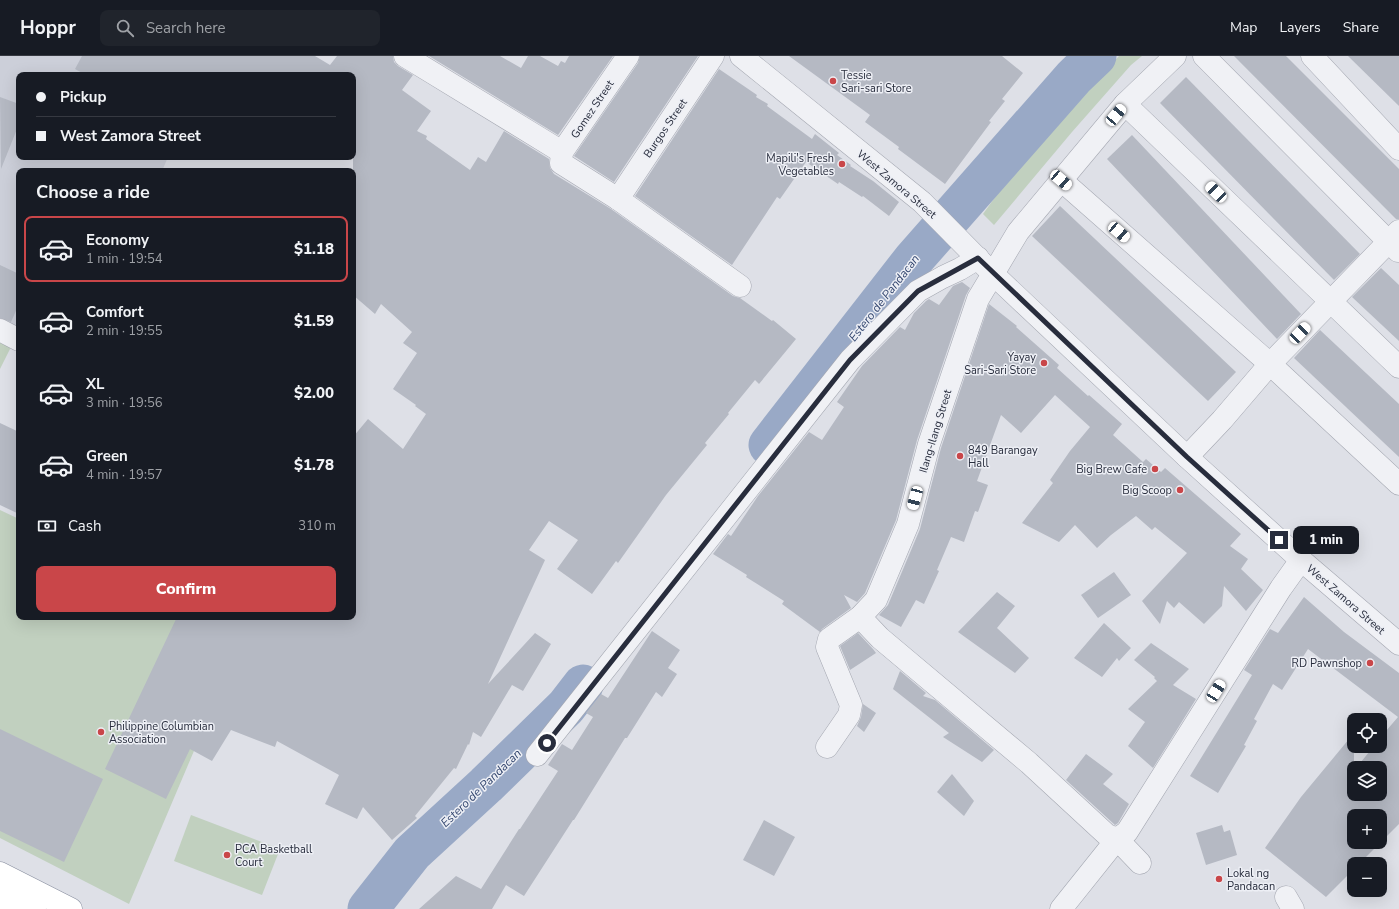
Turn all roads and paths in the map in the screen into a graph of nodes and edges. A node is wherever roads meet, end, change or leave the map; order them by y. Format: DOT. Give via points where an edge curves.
graph roads {
  1 [pos="405,56"];
  2 [pos="628,56"];
  3 [pos="713,56"];
  4 [pos="740,56"];
  5 [pos="1175,56"];
  6 [pos="1204,56"];
  7 [pos="1312,56"];
  8 [pos="1125,104"];
  9 [pos="1399,149"];
  10 [pos="562,157"];
  11 [pos="1061,180"];
  12 [pos="618,199"];
  13 [pos="1396,241"];
  14 [pos="975,255"];
  15 [pos="993,274"];
  16 [pos="740,286"];
  17 [pos="1330,302"];
  18 [pos="0,330"];
  19 [pos="16,338"];
  20 [pos="1270,364"];
  21 [pos="1399,367"];
  22 [pos="1187,457"];
  23 [pos="1399,484"];
  24 [pos="1301,560"];
  25 [pos="860,617"];
  26 [pos="1399,644"];
  27 [pos="827,747"];
  28 [pos="537,755"];
  29 [pos="1117,839"];
  30 [pos="1140,863"];
  31 [pos="0,873"];
  32 [pos="0,891"];
  33 [pos="0,903"];
  34 [pos="10,909"];
  35 [pos="35,909"];
  36 [pos="71,909"];
  37 [pos="1061,909"];
  1 -- 10 [label="street"];
  2 -- 10 [label="street, Gomez Street"];
  3 -- 12 [label="street, Burgos Street"];
  4 -- 14 [label="street, West Zamora Street" via="927,208"];
  5 -- 8 [label="street, Ilang-Ilang Street"];
  6 -- 13 [label="street"];
  7 -- 9 [label="street"];
  8 -- 11 [label="street, Ilang-Ilang Street"];
  8 -- 17 [label="street"];
  10 -- 12 [label="street"];
  11 -- 15 [label="street, Ilang-Ilang Street" via="1018,232"];
  11 -- 20 [label="street"];
  12 -- 16 [label="street"];
  13 -- 17 [label="street"];
  14 -- 15 [label="street, West Zamora Street"];
  14 -- 28 [label="street" via="918,291 850,360"];
  15 -- 22 [label="street, West Zamora Street"];
  15 -- 25 [label="street, Ilang-Ilang Street" via="978,299 929,444 908,524 876,600"];
  17 -- 20 [label="street"];
  17 -- 21 [label="street"];
  18 -- 19 [label="street"];
  20 -- 22 [label="street"];
  20 -- 23 [label="street"];
  22 -- 24 [label="street, West Zamora Street"];
  24 -- 26 [label="street, West Zamora Street"];
  24 -- 29 [label="street" via="1127,832"];
  25 -- 27 [label="street, Ilang-Ilang Street" via="829,639 827,647 851,705 849,715"];
  25 -- 29 [label="street" via="880,638 1029,763 1107,835"];
  29 -- 30 [label="street"];
  29 -- 37 [label="street"];
  31 -- 36 [label="main road"];
  32 -- 35 [label="main road"];
  33 -- 34 [label="main road"];
}
